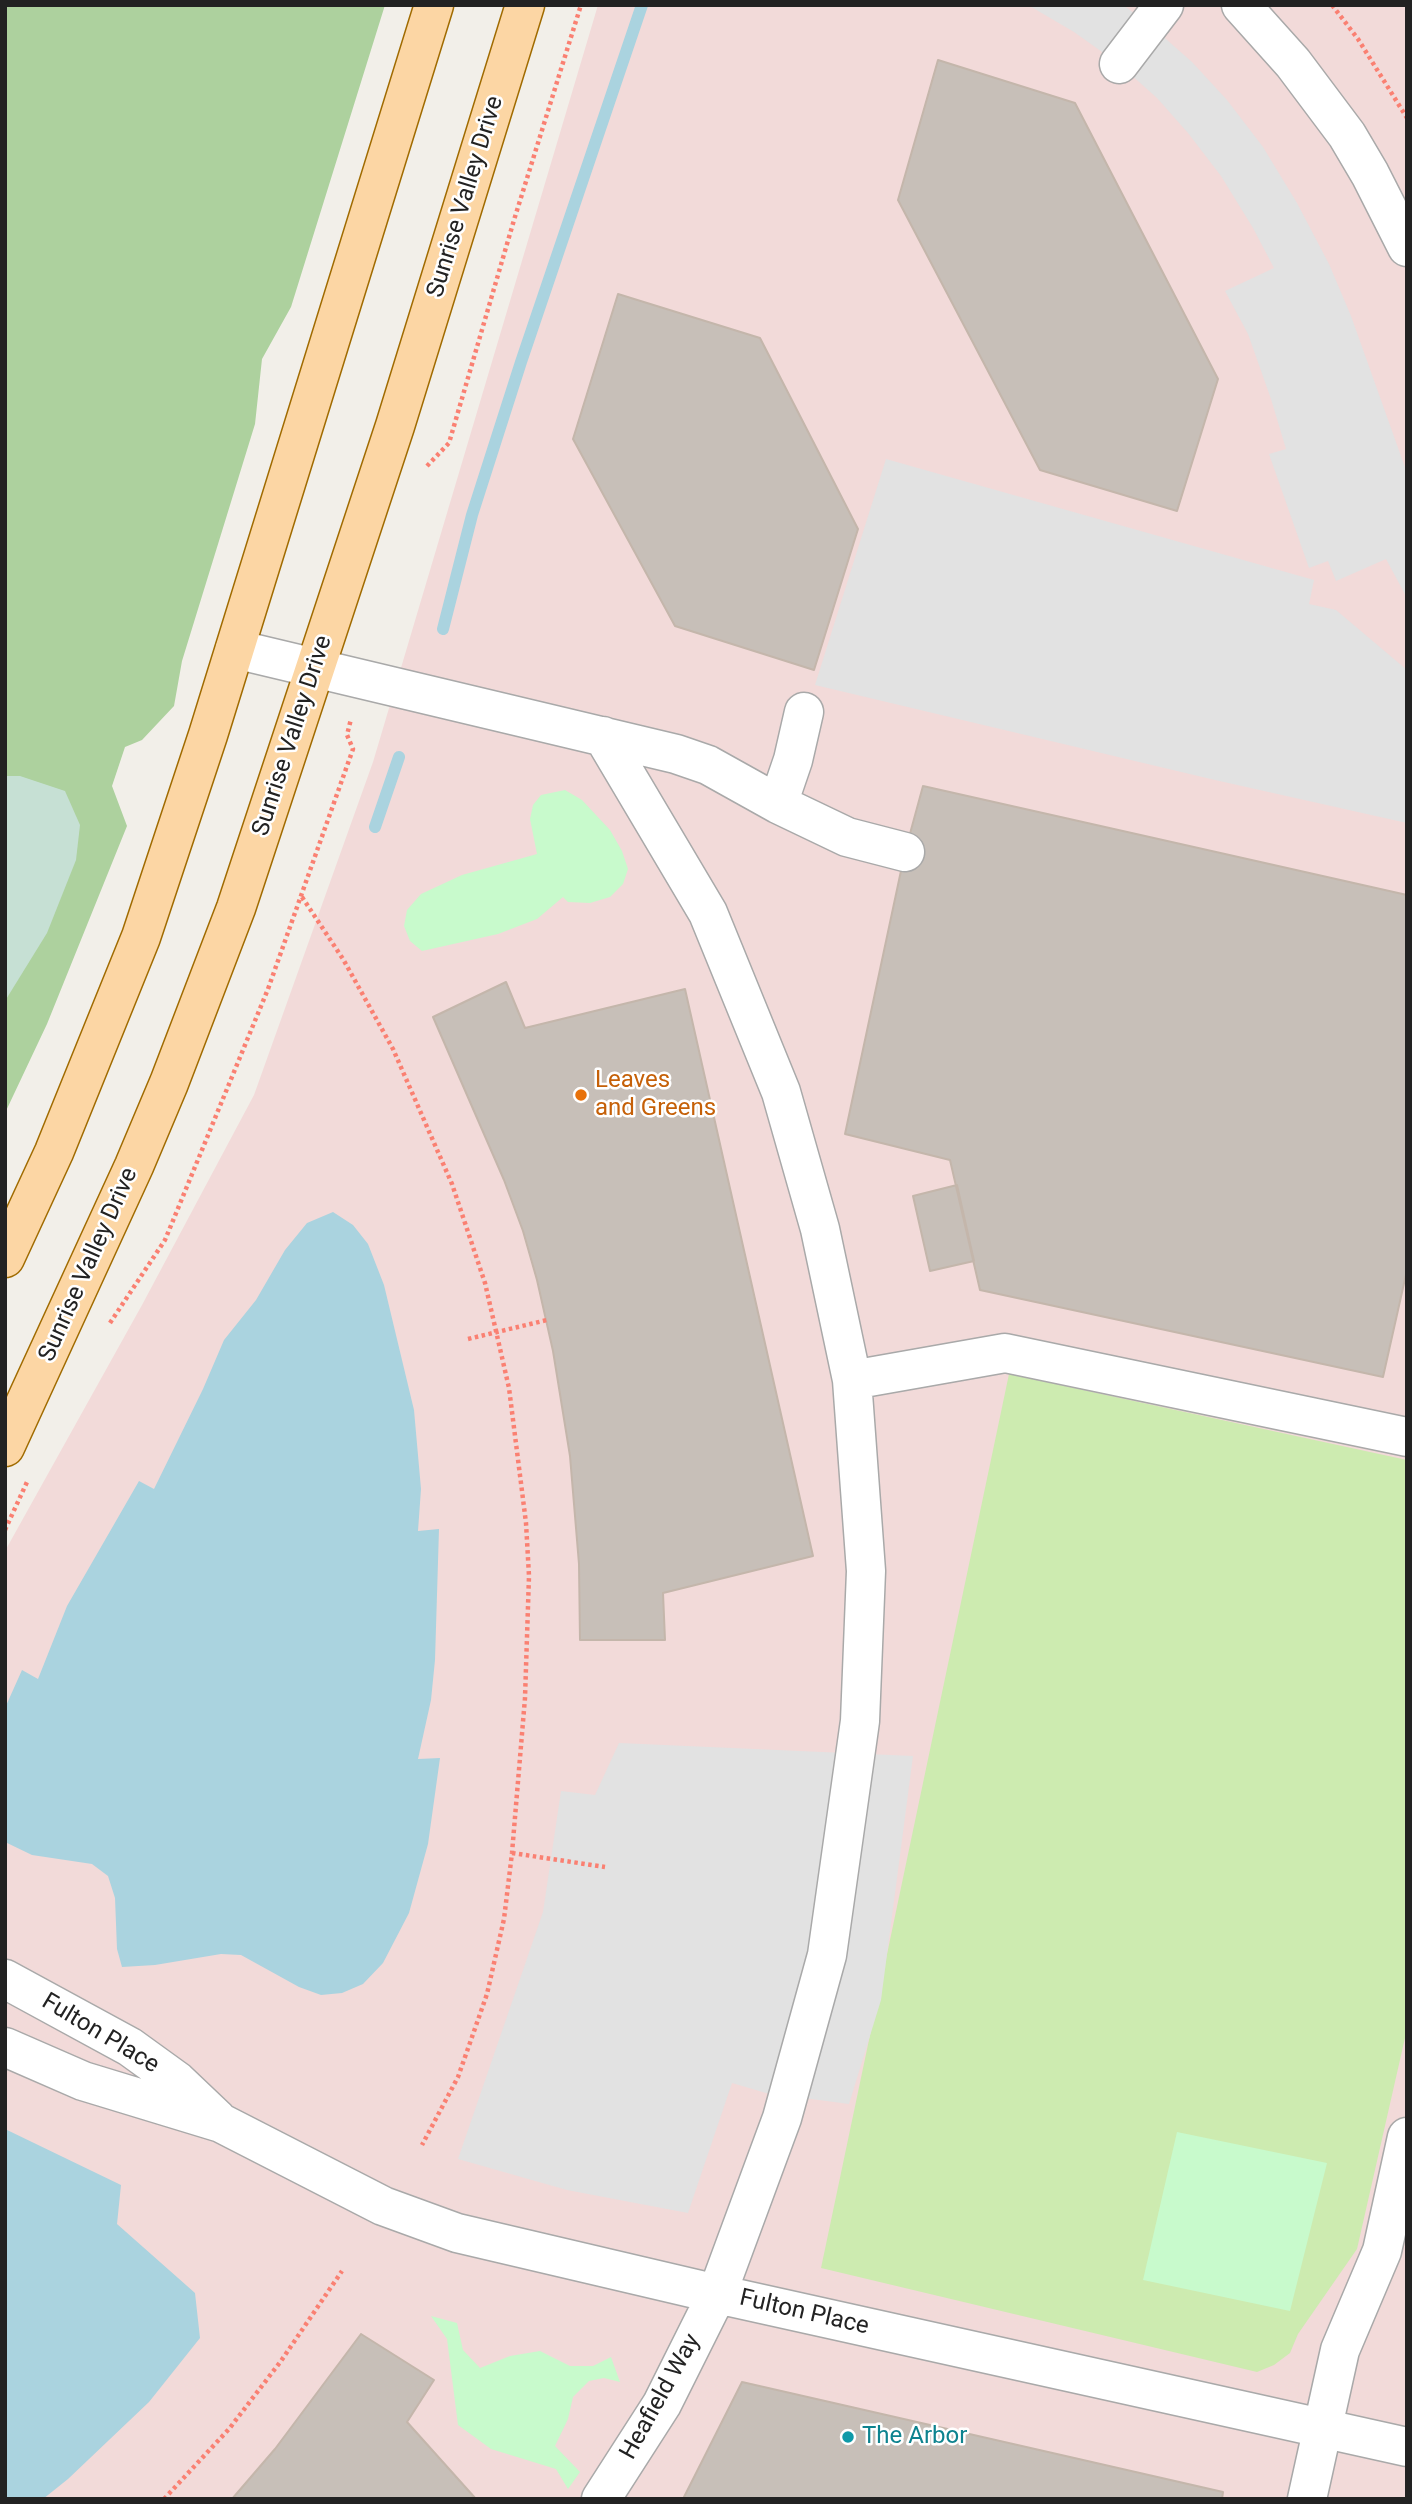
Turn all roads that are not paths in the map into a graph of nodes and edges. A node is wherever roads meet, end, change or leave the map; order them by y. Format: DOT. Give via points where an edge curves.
graph roads {
  1 [pos="434,5"];
  2 [pos="525,5"];
  3 [pos="1164,5"];
  4 [pos="1241,5"];
  5 [pos="1119,64"];
  6 [pos="1407,247"];
  7 [pos="235,649"];
  8 [pos="316,668"];
  9 [pos="804,712"];
  10 [pos="603,736"];
  11 [pos="778,804"];
  12 [pos="905,852"];
  13 [pos="5,1258"];
  14 [pos="852,1380"];
  15 [pos="1407,1437"];
  16 [pos="5,1447"];
  17 [pos="5,1979"];
  18 [pos="5,2047"];
  19 [pos="221,2123"];
  20 [pos="1407,2137"];
  21 [pos="717,2294"];
  22 [pos="1322,2428"];
  23 [pos="1407,2447"];
  24 [pos="601,2499"];
  25 [pos="1307,2499"];
  1 -- 7 [label="main road"];
  2 -- 8 [label="main road, Sunrise Valley Drive"];
  3 -- 5 [label="street"];
  4 -- 6 [label="street" via="1293,63 1347,135"];
  7 -- 8 [label="street"];
  7 -- 13 [label="main road" via="141,937 54,1152"];
  8 -- 10 [label="street"];
  8 -- 16 [label="main road, Sunrise Valley Drive" via="236,908 169,1083 97,1252"];
  9 -- 11 [label="street"];
  10 -- 11 [label="street" via="708,765"];
  10 -- 14 [label="street, Heafield Way" via="708,914 781,1092 820,1229"];
  11 -- 12 [label="street" via="847,838"];
  14 -- 15 [label="street" via="1005,1353"];
  14 -- 21 [label="street, Heafield Way" via="866,1571 860,1721 827,1955 782,2118"];
  17 -- 19 [label="street, Fulton Place" via="130,2046 177,2081"];
  18 -- 19 [label="street, Fulton Place" via="83,2081"];
  19 -- 21 [label="street, Fulton Place" via="383,2206 457,2233"];
  20 -- 22 [label="street" via="1382,2251 1340,2350"];
  21 -- 22 [label="street, Fulton Place"];
  21 -- 24 [label="street, Heafield Way" via="662,2404"];
  22 -- 23 [label="street, Fulton Place"];
  22 -- 25 [label="street"];
}
